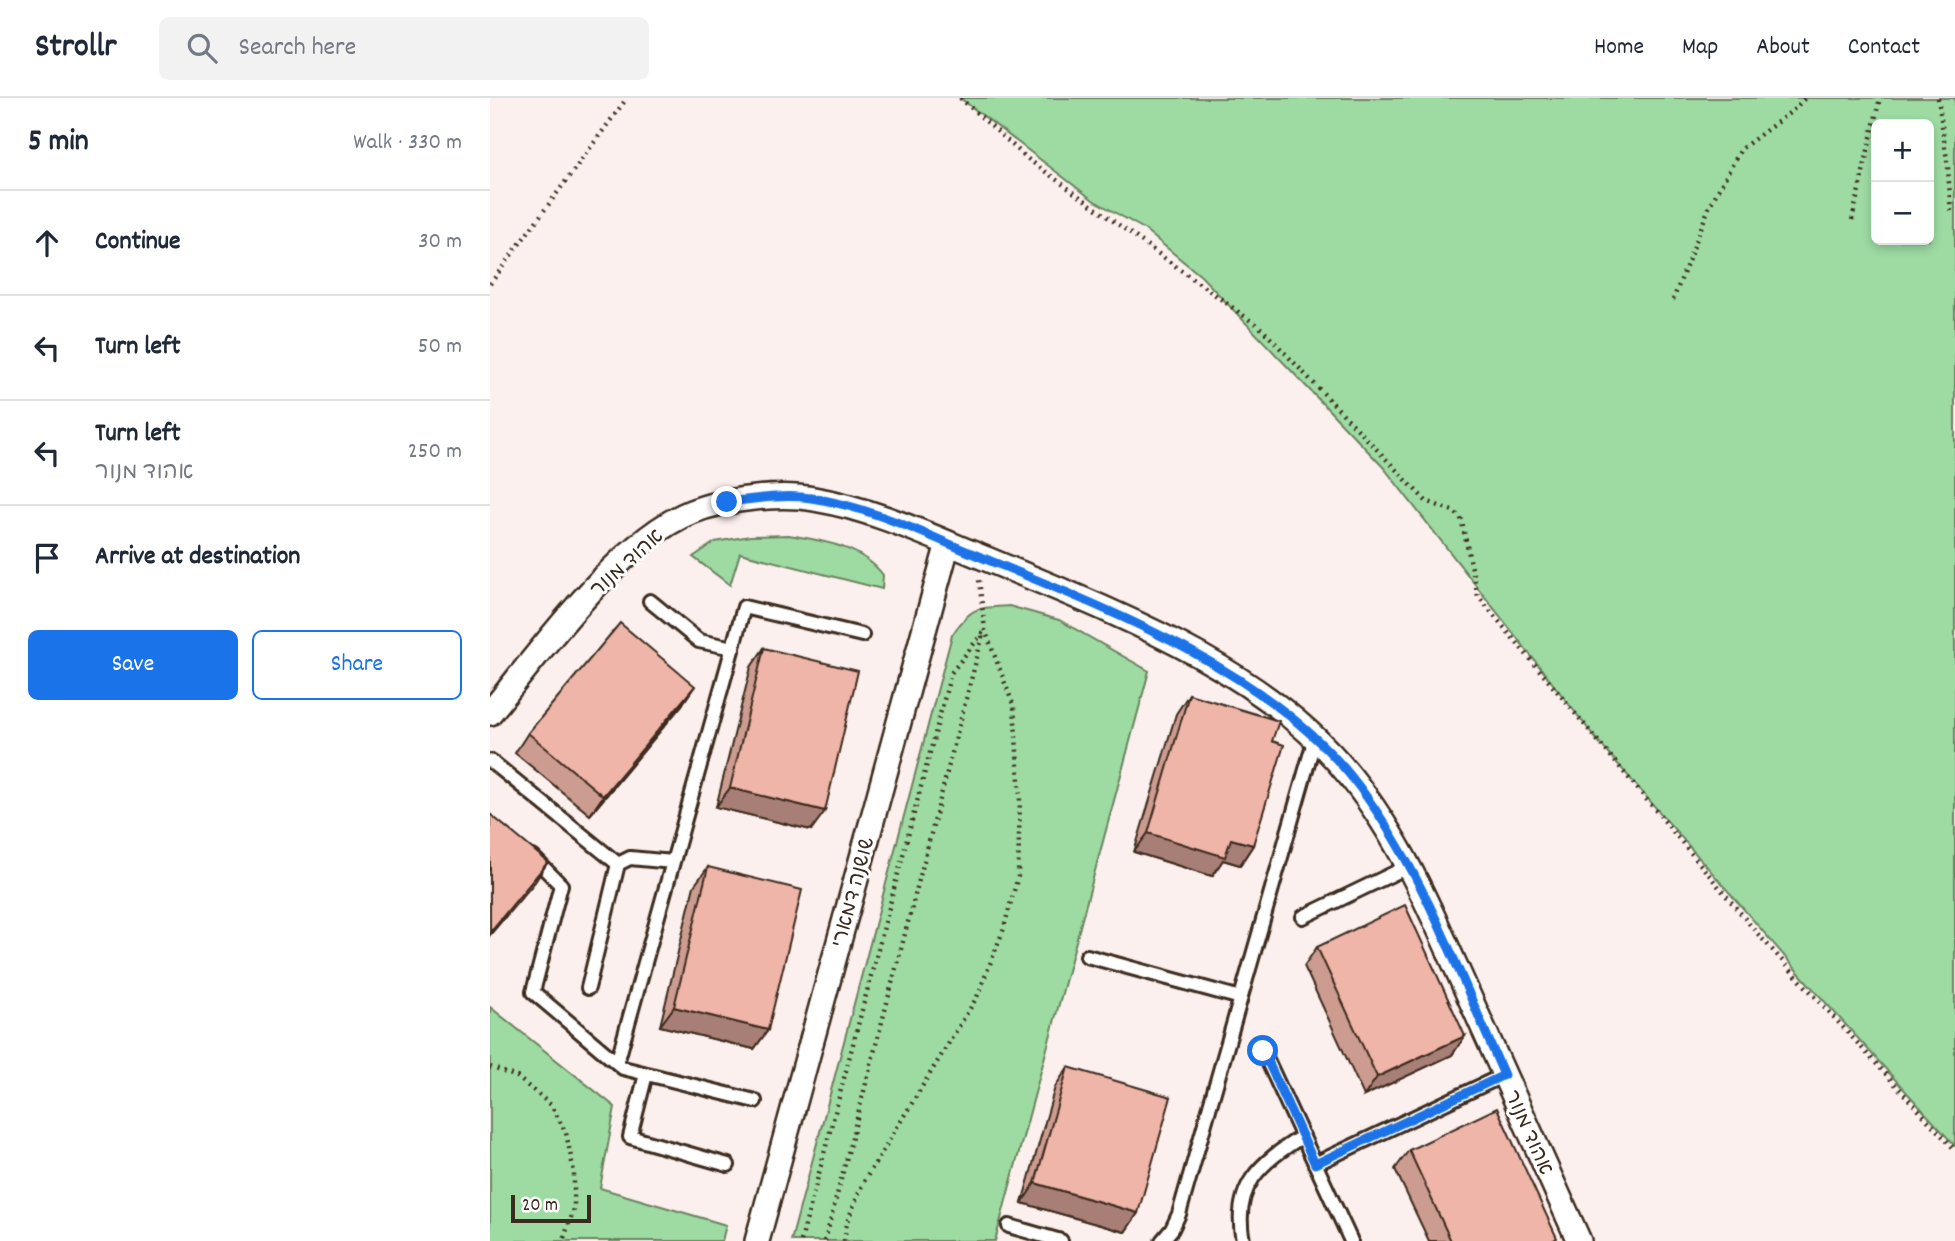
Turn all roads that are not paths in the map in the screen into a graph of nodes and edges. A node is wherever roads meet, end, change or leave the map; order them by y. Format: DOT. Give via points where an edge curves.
graph roads {
  1 [pos="948,543"];
  2 [pos="650,601"];
  3 [pos="862,635"];
  4 [pos="733,648"];
  5 [pos="490,713"];
  6 [pos="1315,738"];
  7 [pos="491,761"];
  8 [pos="526,849"];
  9 [pos="673,862"];
  10 [pos="618,863"];
  11 [pos="1409,866"];
  12 [pos="1303,917"];
  13 [pos="1087,956"];
  14 [pos="587,988"];
  15 [pos="1241,998"];
  16 [pos="1263,1051"];
  17 [pos="617,1063"];
  18 [pos="646,1074"];
  19 [pos="1504,1075"];
  20 [pos="755,1101"];
  21 [pos="1303,1136"];
  22 [pos="1315,1164"];
  23 [pos="728,1165"];
  24 [pos="1009,1226"];
  25 [pos="757,1241"];
  26 [pos="1061,1241"];
  27 [pos="1162,1241"];
  28 [pos="1243,1241"];
  29 [pos="1351,1241"];
  30 [pos="1579,1241"];
  1 -- 5 [label="street, אהוד מנור" via="865,512 811,498 727,502 691,512 655,531 595,589"];
  1 -- 6 [label="street, אהוד מנור" via="1133,623 1197,656 1287,713"];
  1 -- 25 [label="street, שושנה דמארי"];
  2 -- 4 [label="lane" via="699,641"];
  3 -- 4 [label="lane" via="744,607"];
  4 -- 9 [label="lane"];
  6 -- 11 [label="street, אהוד מנור" via="1374,808"];
  6 -- 15 [label="lane"];
  7 -- 10 [label="lane"];
  8 -- 17 [label="lane" via="561,885 533,992"];
  9 -- 10 [label="lane" via="630,858"];
  9 -- 17 [label="lane"];
  10 -- 14 [label="lane"];
  11 -- 12 [label="lane"];
  11 -- 19 [label="street, אהוד מנור"];
  13 -- 15 [label="lane"];
  15 -- 27 [label="lane" via="1179,1214"];
  16 -- 21 [label="lane"];
  17 -- 18 [label="lane"];
  18 -- 20 [label="lane"];
  18 -- 23 [label="lane" via="630,1137"];
  19 -- 22 [label="lane"];
  19 -- 30 [label="street, אהוד מנור"];
  21 -- 22 [label="lane"];
  21 -- 28 [label="lane" via="1259,1167 1240,1213"];
  22 -- 29 [label="lane"];
  24 -- 26 [label="lane"];
}
